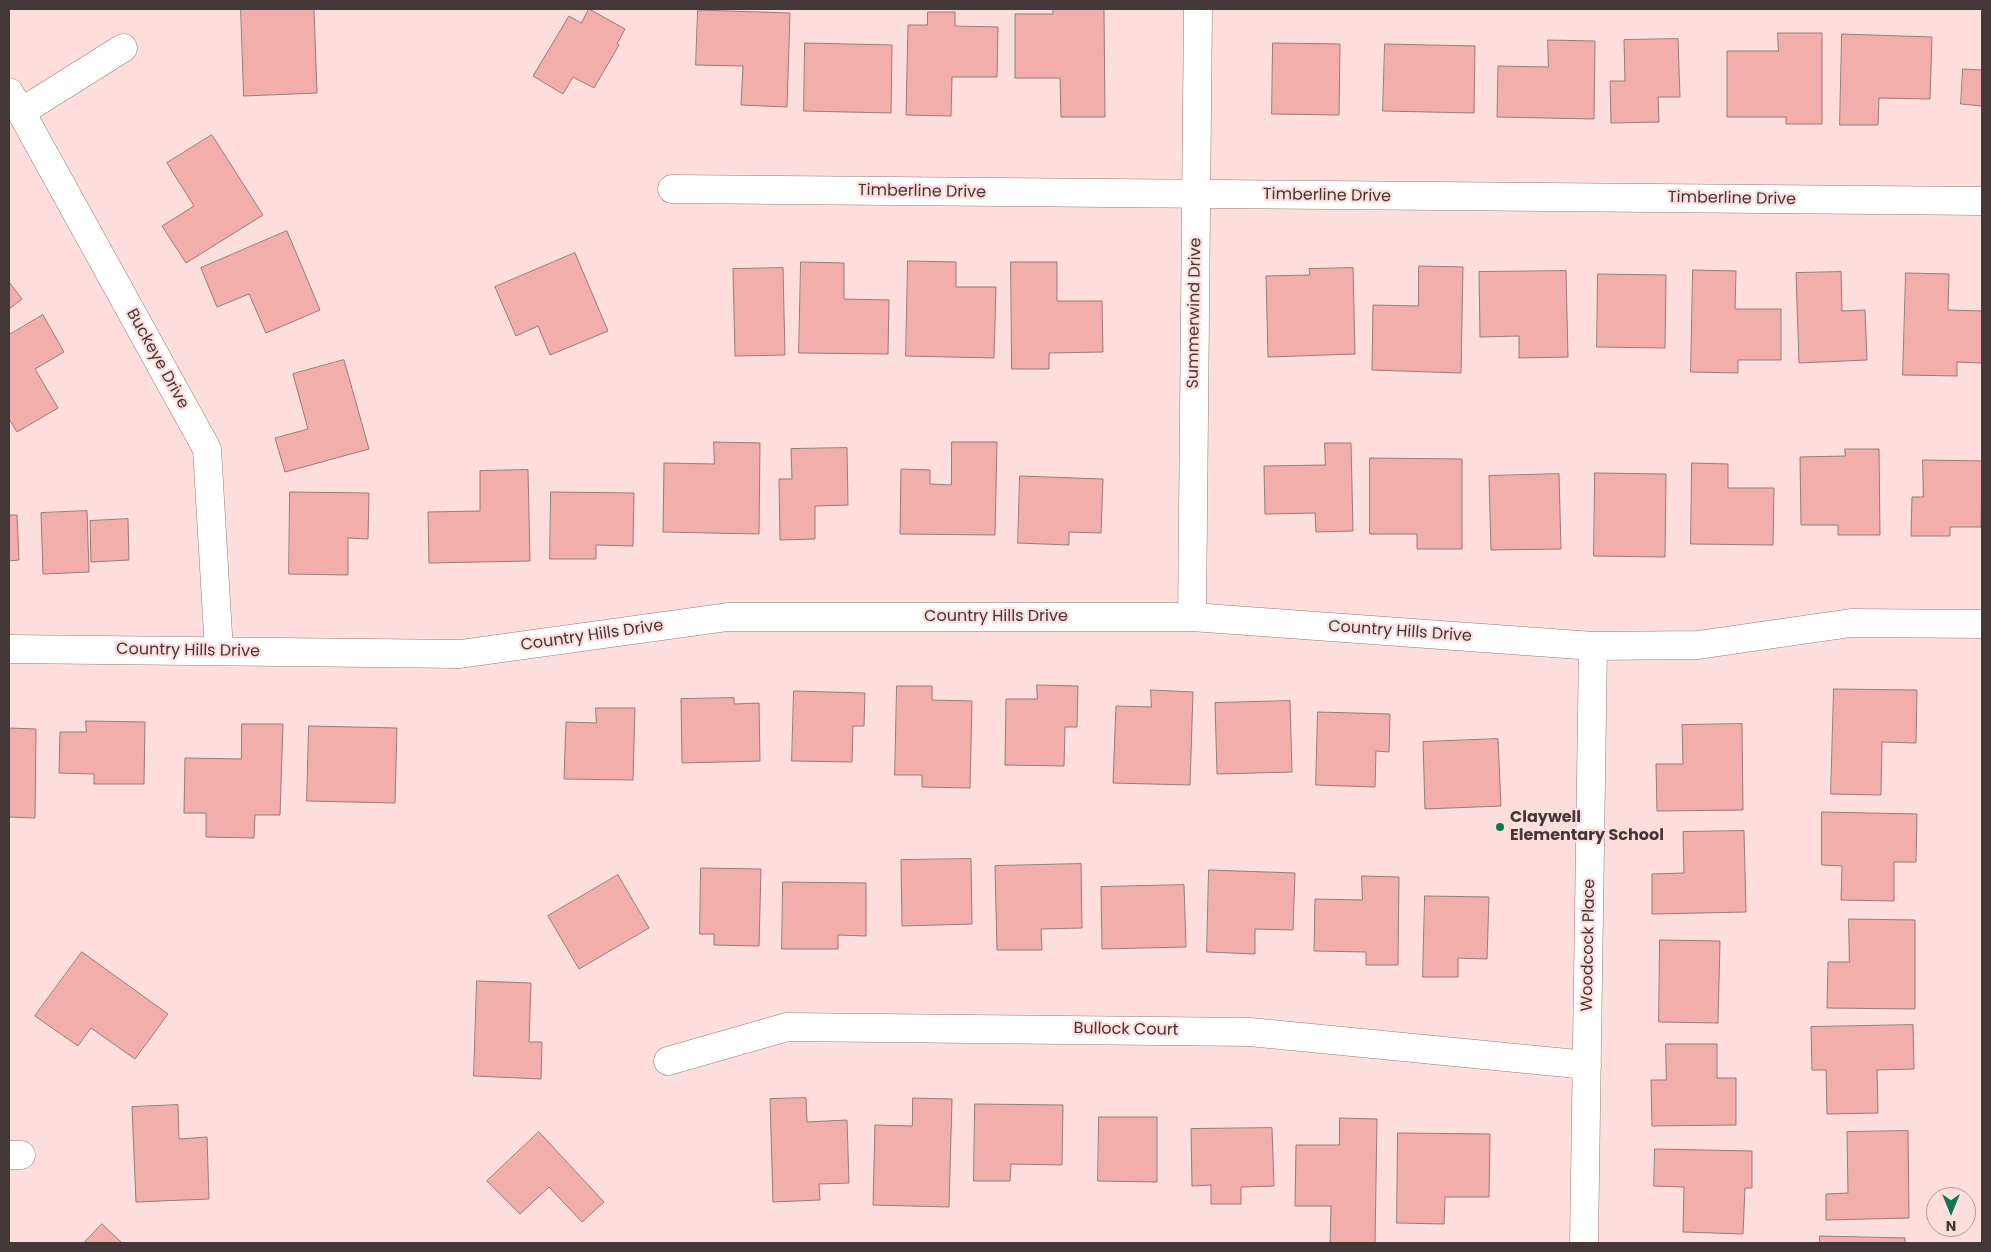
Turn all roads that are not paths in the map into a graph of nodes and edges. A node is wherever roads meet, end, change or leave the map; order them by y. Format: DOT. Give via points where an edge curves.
graph roads {
  1 [pos="1198,9"];
  2 [pos="123,48"];
  3 [pos="15,102"];
  4 [pos="672,189"];
  5 [pos="1196,194"];
  6 [pos="1982,201"];
  7 [pos="1192,616"];
  8 [pos="1982,624"];
  9 [pos="1593,646"];
  10 [pos="9,649"];
  11 [pos="219,651"];
  12 [pos="668,1061"];
  13 [pos="1587,1065"];
  14 [pos="1584,1243"];
  1 -- 5 [label="street, Summerwind Drive"];
  2 -- 3 [label="street"];
  3 -- 11 [label="street, Buckeye Drive" via="207,449"];
  4 -- 5 [label="street, Timberline Drive"];
  5 -- 6 [label="street, Timberline Drive"];
  5 -- 7 [label="street, Summerwind Drive"];
  7 -- 9 [label="street, Country Hills Drive"];
  7 -- 11 [label="street, Country Hills Drive" via="728,617 460,654"];
  8 -- 9 [label="street, Country Hills Drive" via="1851,623 1698,645"];
  9 -- 13 [label="street, Woodcock Place"];
  10 -- 11 [label="street, Country Hills Drive"];
  12 -- 13 [label="street, Bullock Court" via="787,1027 1250,1032"];
  13 -- 14 [label="street, Woodcock Place"];
}
